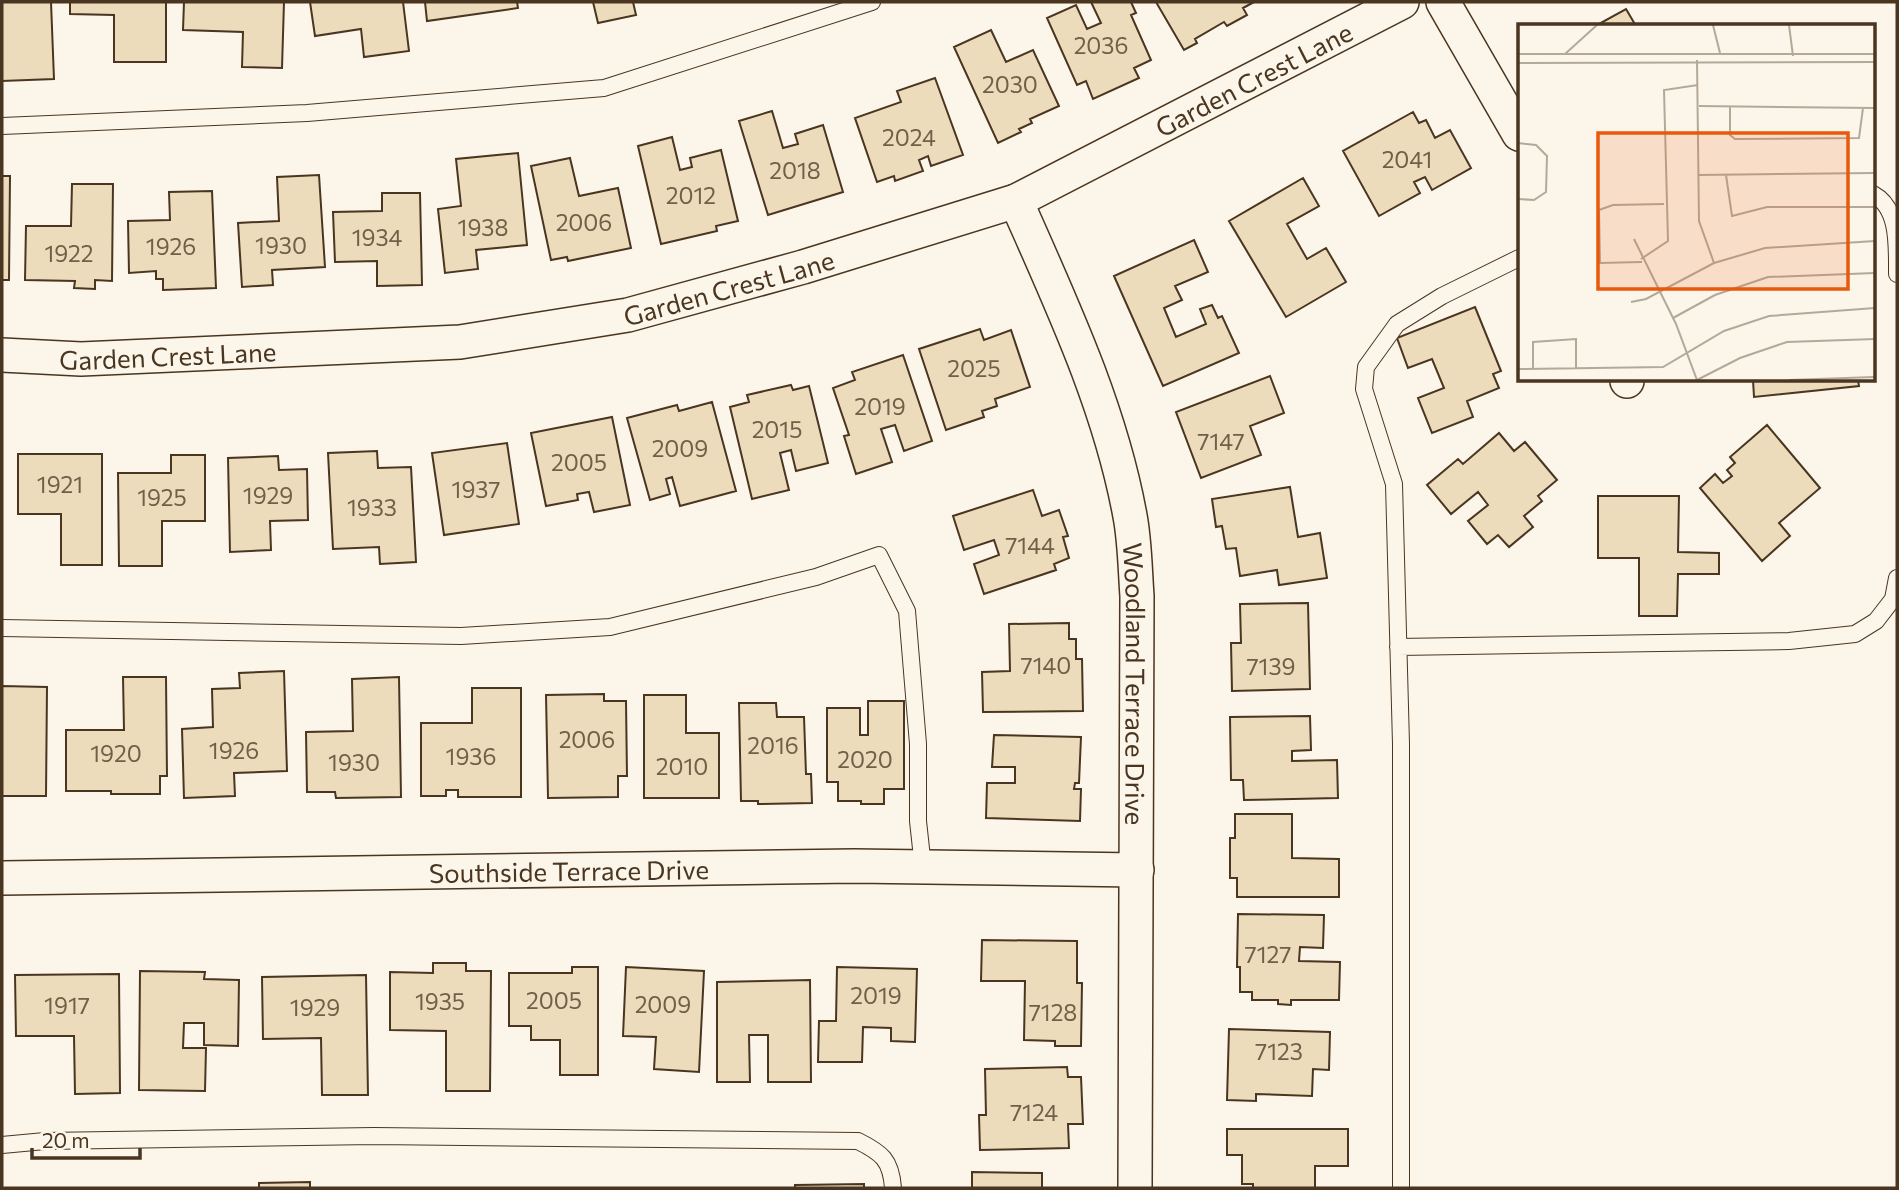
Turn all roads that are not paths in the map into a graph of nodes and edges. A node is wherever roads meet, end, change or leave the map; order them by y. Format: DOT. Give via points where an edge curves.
graph roads {
  1 [pos="872,2"];
  2 [pos="1402,2"];
  3 [pos="1443,2"];
  4 [pos="2,126"];
  5 [pos="1518,132"];
  6 [pos="1874,194"];
  7 [pos="1016,201"];
  8 [pos="1518,258"];
  9 [pos="1897,274"];
  10 [pos="2,355"];
  11 [pos="1897,578"];
  12 [pos="2,628"];
  13 [pos="1398,647"];
  14 [pos="923,867"];
  15 [pos="1137,870"];
  16 [pos="2,877"];
  17 [pos="2,1145"];
  18 [pos="893,1188"];
  19 [pos="1135,1188"];
  20 [pos="1401,1188"];
  1 -- 4 [label="lane" via="604,88 307,113"];
  2 -- 7 [label="street, Garden Crest Lane"];
  3 -- 5 [label="street"];
  6 -- 9 [label="lane" via="1883,198 1897,218"];
  7 -- 10 [label="street, Garden Crest Lane" via="628,315 460,342 81,359"];
  7 -- 15 [label="street, Woodland Terrace Drive" via="1097,398 1130,518 1137,596"];
  8 -- 13 [label="lane" via="1396,324 1366,367 1364,389 1394,484"];
  11 -- 13 [label="lane" via="1893,599 1877,621 1855,634 1789,641"];
  12 -- 14 [label="lane" via="461,636 610,627 816,577 879,555 907,611"];
  13 -- 20 [label="lane"];
  14 -- 15 [label="street, Southside Terrace Drive"];
  14 -- 16 [label="street, Southside Terrace Drive"];
  15 -- 19 [label="street, Woodland Terrace Drive"];
  17 -- 18 [label="lane" via="374,1136 859,1141 880,1152 892,1172"];
}
